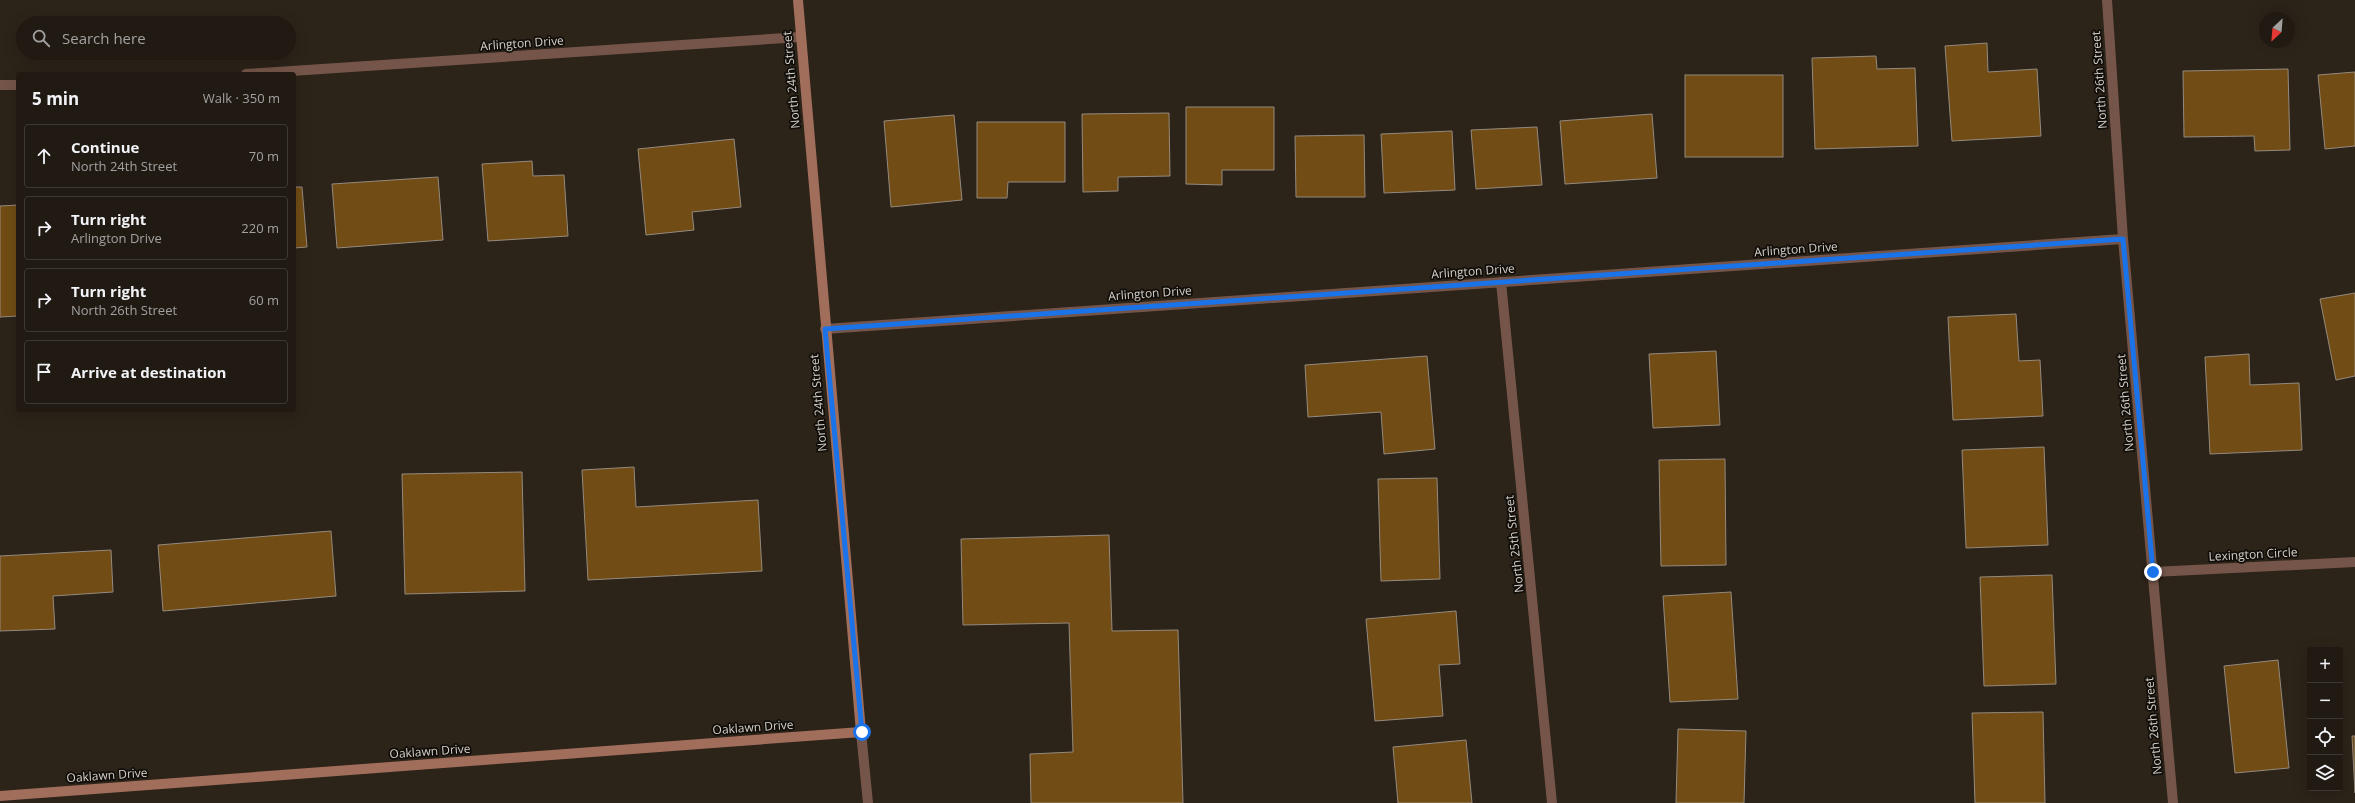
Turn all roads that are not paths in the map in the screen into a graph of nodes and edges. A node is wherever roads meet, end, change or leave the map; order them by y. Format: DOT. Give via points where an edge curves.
graph roads {
  1 [pos="798,0"];
  2 [pos="2107,0"];
  3 [pos="801,37"];
  4 [pos="276,72"];
  5 [pos="16,85"];
  6 [pos="0,86"];
  7 [pos="2123,239"];
  8 [pos="1502,282"];
  9 [pos="825,329"];
  10 [pos="2355,562"];
  11 [pos="2153,572"];
  12 [pos="862,732"];
  13 [pos="0,796"];
  14 [pos="868,803"];
  15 [pos="1552,803"];
  16 [pos="2173,803"];
  1 -- 3 [label="street, North 24th Street"];
  2 -- 7 [label="street, North 26th Street"];
  3 -- 4 [label="street, Arlington Drive"];
  3 -- 9 [label="street, North 24th Street"];
  5 -- 6 [label="street"];
  7 -- 8 [label="street, Arlington Drive"];
  7 -- 11 [label="street, North 26th Street"];
  8 -- 9 [label="street, Arlington Drive"];
  8 -- 15 [label="street, North 25th Street"];
  9 -- 12 [label="street, North 24th Street"];
  10 -- 11 [label="street, Lexington Circle"];
  11 -- 16 [label="street, North 26th Street"];
  12 -- 13 [label="street, Oaklawn Drive"];
  12 -- 14 [label="street, North 24th Street"];
}
